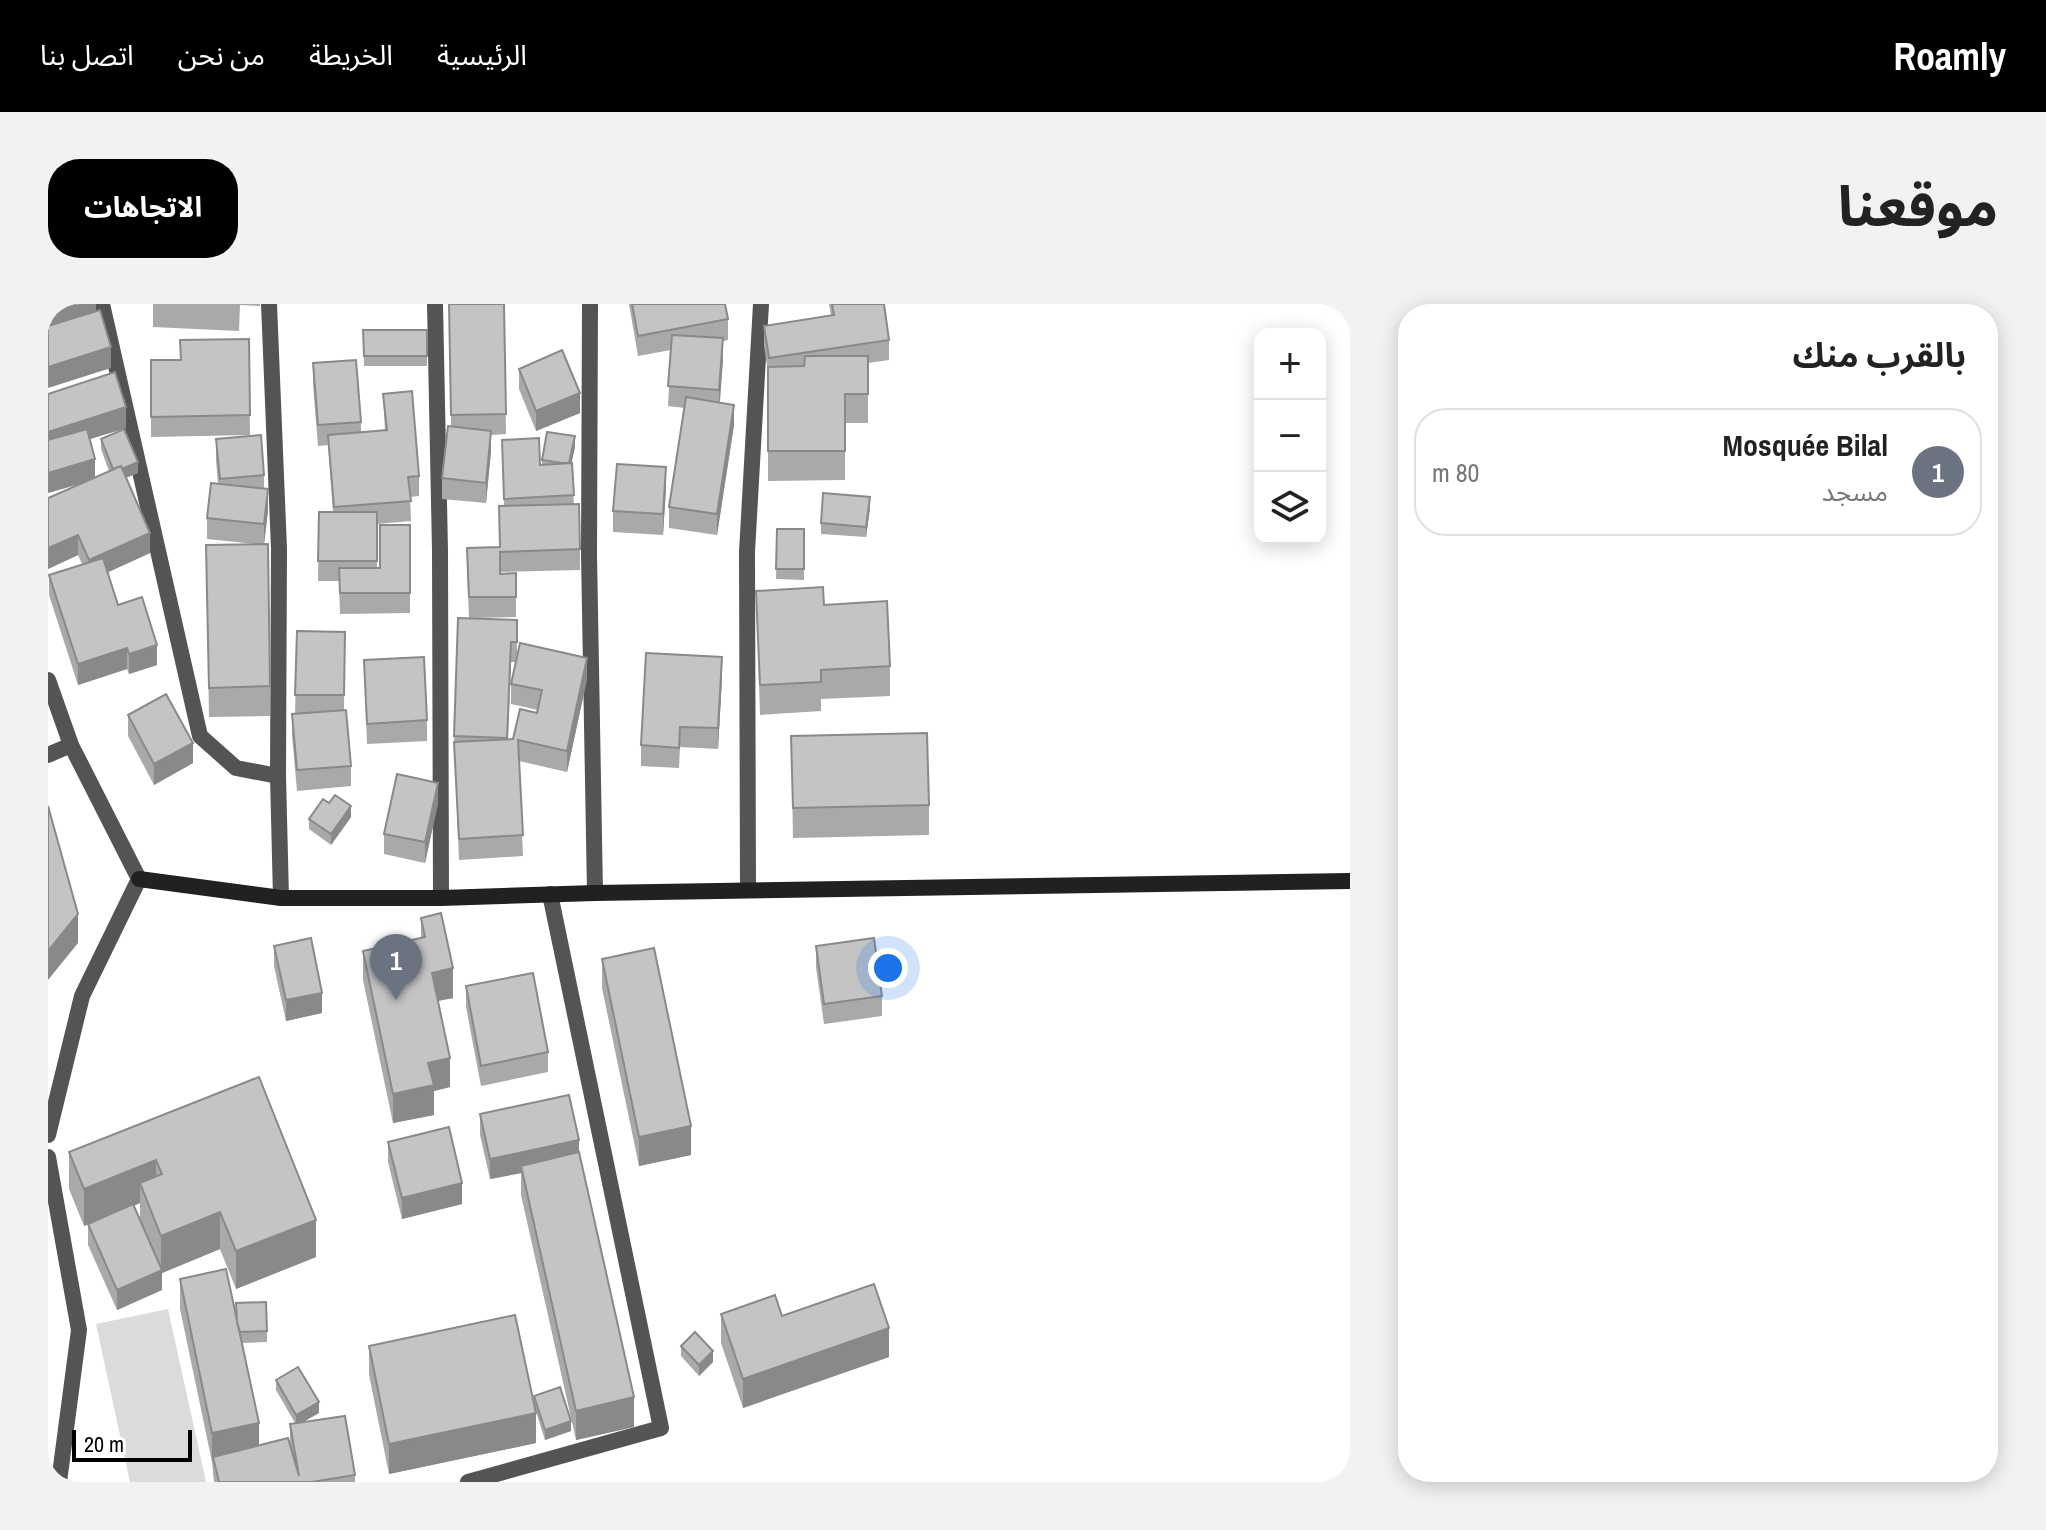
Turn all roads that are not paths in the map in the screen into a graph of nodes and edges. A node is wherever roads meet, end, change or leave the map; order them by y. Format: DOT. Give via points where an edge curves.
graph roads {
  1 [pos="102,304"];
  2 [pos="269,304"];
  3 [pos="435,304"];
  4 [pos="590,304"];
  5 [pos="761,304"];
  6 [pos="48,680"];
  7 [pos="71,745"];
  8 [pos="48,755"];
  9 [pos="278,776"];
  10 [pos="139,879"];
  11 [pos="1350,881"];
  12 [pos="748,890"];
  13 [pos="595,893"];
  14 [pos="550,894"];
  15 [pos="281,898"];
  16 [pos="441,898"];
  17 [pos="48,1135"];
  18 [pos="48,1157"];
  19 [pos="59,1482"];
  20 [pos="468,1482"];
  1 -- 9 [label="street" via="200,736 236,768"];
  2 -- 9 [label="street" via="279,549"];
  3 -- 16 [label="street"];
  4 -- 13 [label="street"];
  5 -- 12 [label="street" via="747,552"];
  6 -- 7 [label="street"];
  7 -- 8 [label="street"];
  7 -- 10 [label="street"];
  9 -- 15 [label="street"];
  10 -- 15 [label="main road"];
  10 -- 17 [label="street" via="82,996"];
  11 -- 12 [label="main road"];
  12 -- 13 [label="main road"];
  13 -- 14 [label="main road"];
  14 -- 16 [label="main road"];
  14 -- 20 [label="street" via="661,1428"];
  15 -- 16 [label="main road"];
  18 -- 19 [label="street" via="79,1330"];
}
